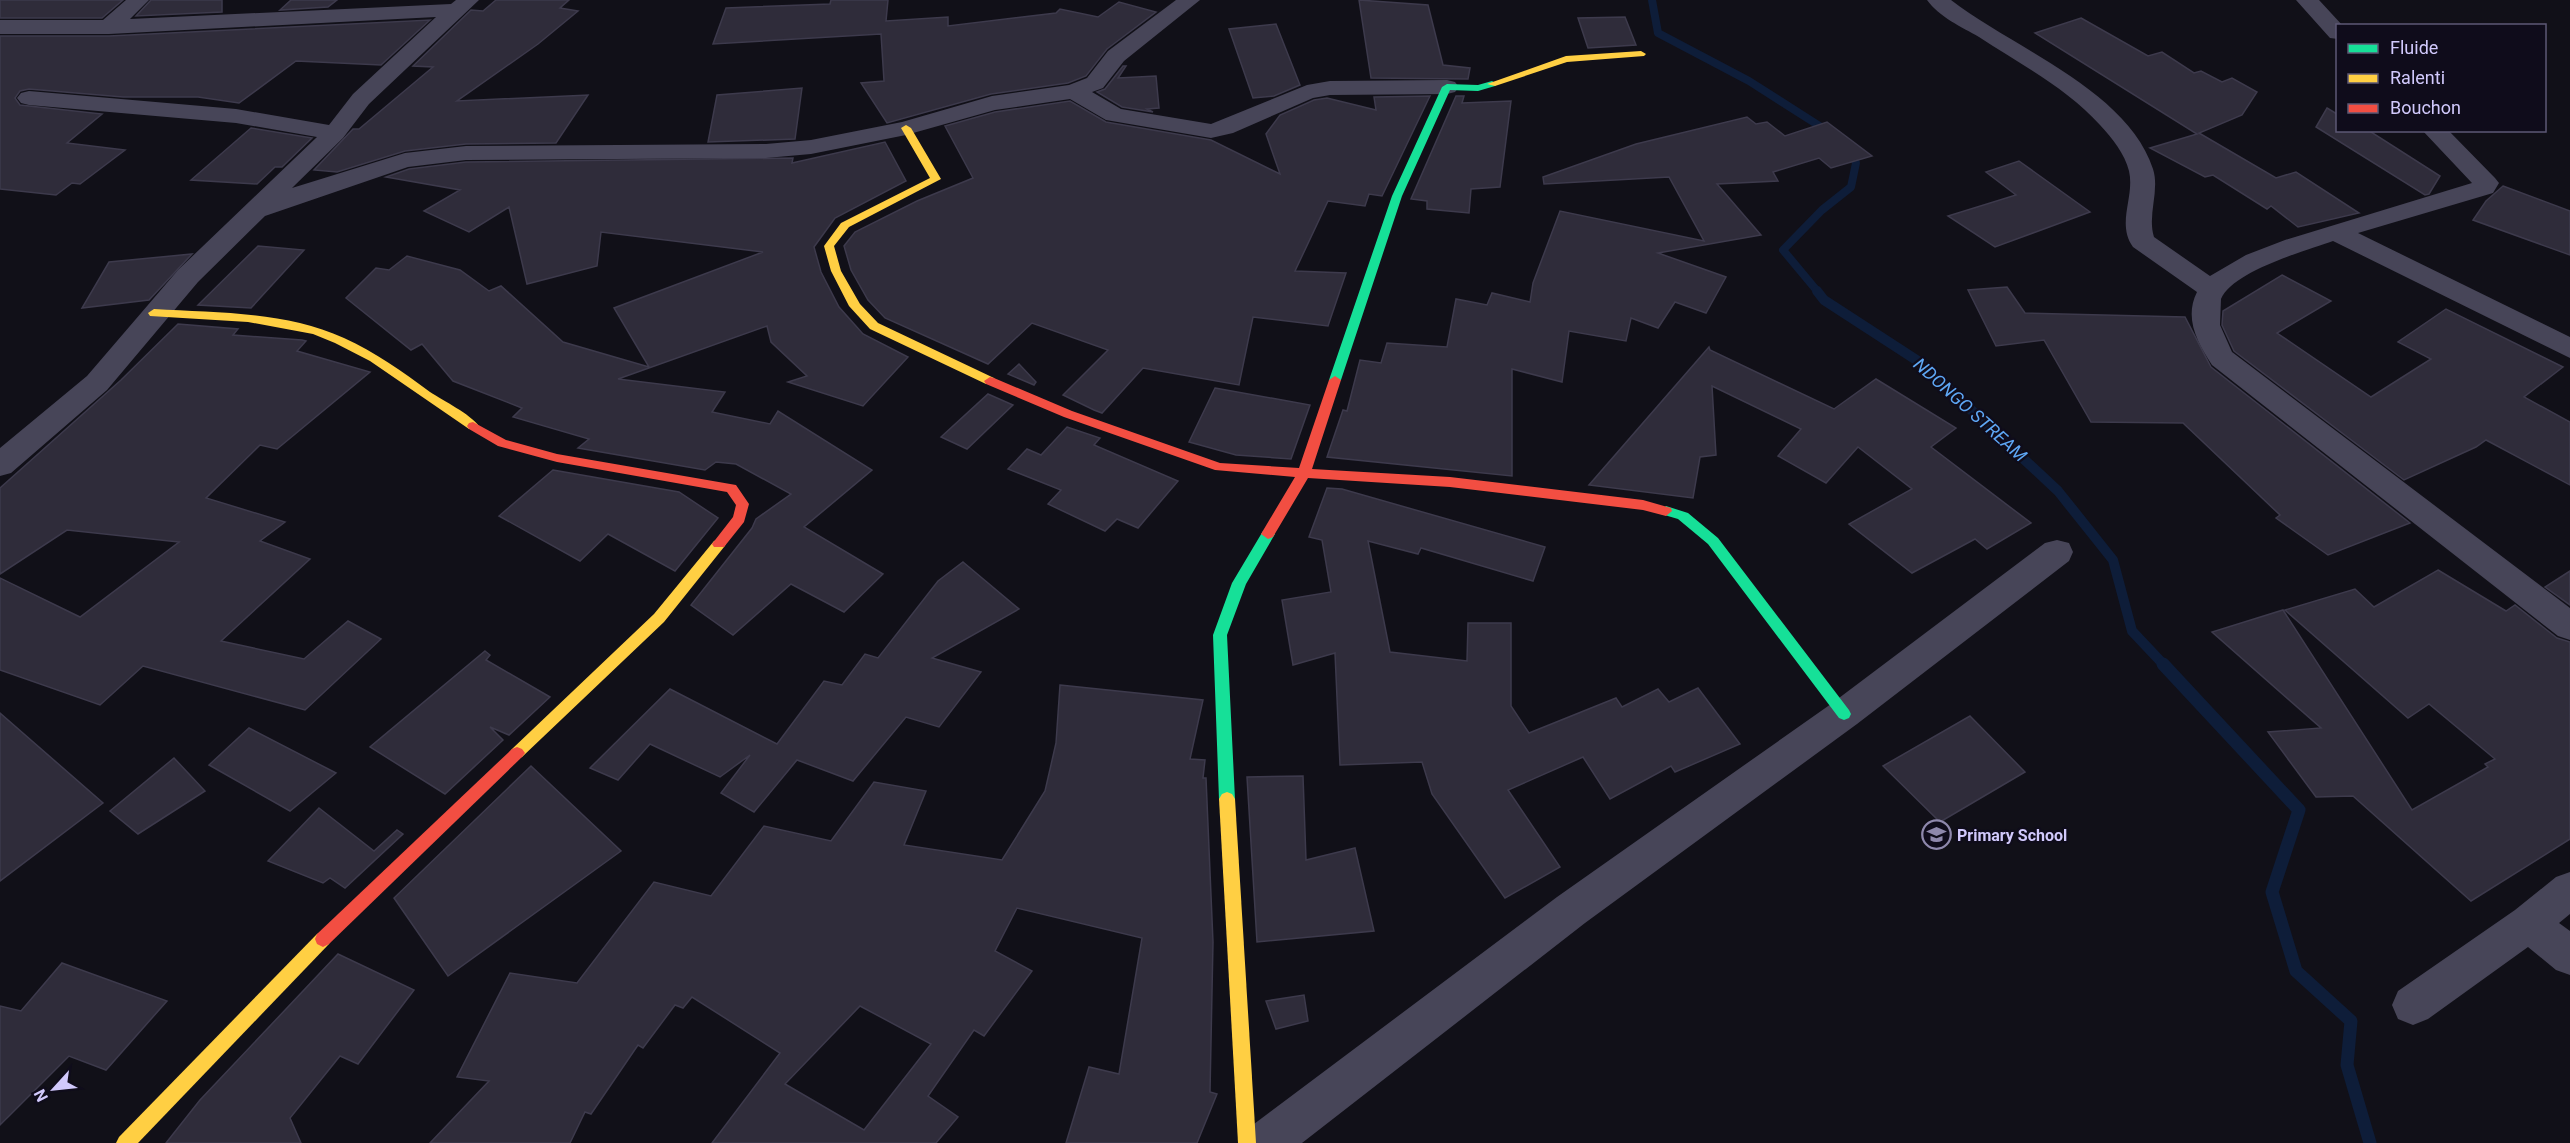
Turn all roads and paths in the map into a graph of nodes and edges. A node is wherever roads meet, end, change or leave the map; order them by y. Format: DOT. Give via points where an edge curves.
graph roads {
  1 [pos="138,0"];
  2 [pos="1189,0"];
  3 [pos="1938,0"];
  4 [pos="2307,0"];
  5 [pos="462,5"];
  6 [pos="0,27"];
  7 [pos="109,27"];
  8 [pos="2336,32"];
  9 [pos="1641,54"];
  10 [pos="1447,87"];
  11 [pos="1074,91"];
  12 [pos="29,98"];
  13 [pos="906,128"];
  14 [pos="2436,132"];
  15 [pos="335,133"];
  16 [pos="257,210"];
  17 [pos="2336,232"];
  18 [pos="2211,289"];
  19 [pos="154,313"];
  20 [pos="2570,349"];
  21 [pos="0,465"];
  22 [pos="1304,473"];
  23 [pos="2057,552"];
  24 [pos="2570,627"];
  25 [pos="1844,714"];
  26 [pos="2570,890"];
  27 [pos="2529,923"];
  28 [pos="2570,956"];
  29 [pos="2413,1005"];
  30 [pos="125,1143"];
  31 [pos="1247,1143"];
  32 [pos="1266,1143"];
  1 -- 7 [label="street"];
  2 -- 11 [label="street" via="1116,56 1095,83"];
  3 -- 18 [label="street" via="2080,94 2117,129 2139,162 2145,182 2137,230 2142,241"];
  4 -- 8 [label="street"];
  5 -- 7 [label="street"];
  5 -- 15 [label="street" via="357,104"];
  6 -- 7 [label="street"];
  9 -- 10 [label="street" via="1566,59 1478,88"];
  10 -- 11 [label="street" via="1330,88 1307,92 1226,128 1210,131 1114,115"];
  10 -- 22 [label="street" via="1397,196"];
  11 -- 13 [label="street" via="992,103"];
  12 -- 15 [label="street" via="236,116"];
  13 -- 16 [label="street" via="811,147 766,151 466,153 415,159"];
  13 -- 22 [label="street" via="936,179 845,225 829,246 836,271 855,306 874,326 1068,414 1219,466"];
  14 -- 17 [label="street" via="2486,183 2484,188"];
  15 -- 16 [label="street"];
  16 -- 19 [label="street"];
  17 -- 18 [label="street" via="2240,268"];
  17 -- 20 [label="street"];
  18 -- 24 [label="street" via="2204,312 2208,336 2222,358"];
  19 -- 21 [label="street" via="97,383"];
  19 -- 30 [label="street" via="275,321 337,339 386,364 442,408 502,443 557,458 731,488 743,504 740,519 659,618 332,929"];
  22 -- 25 [label="street" via="1450,482 1643,505 1683,516 1713,541"];
  22 -- 31 [label="street" via="1239,583 1220,635"];
  23 -- 25 [label="street"];
  25 -- 32 [label="street" via="1571,910"];
  26 -- 27 [label="street"];
  27 -- 28 [label="street"];
  27 -- 29 [label="street"];
}
